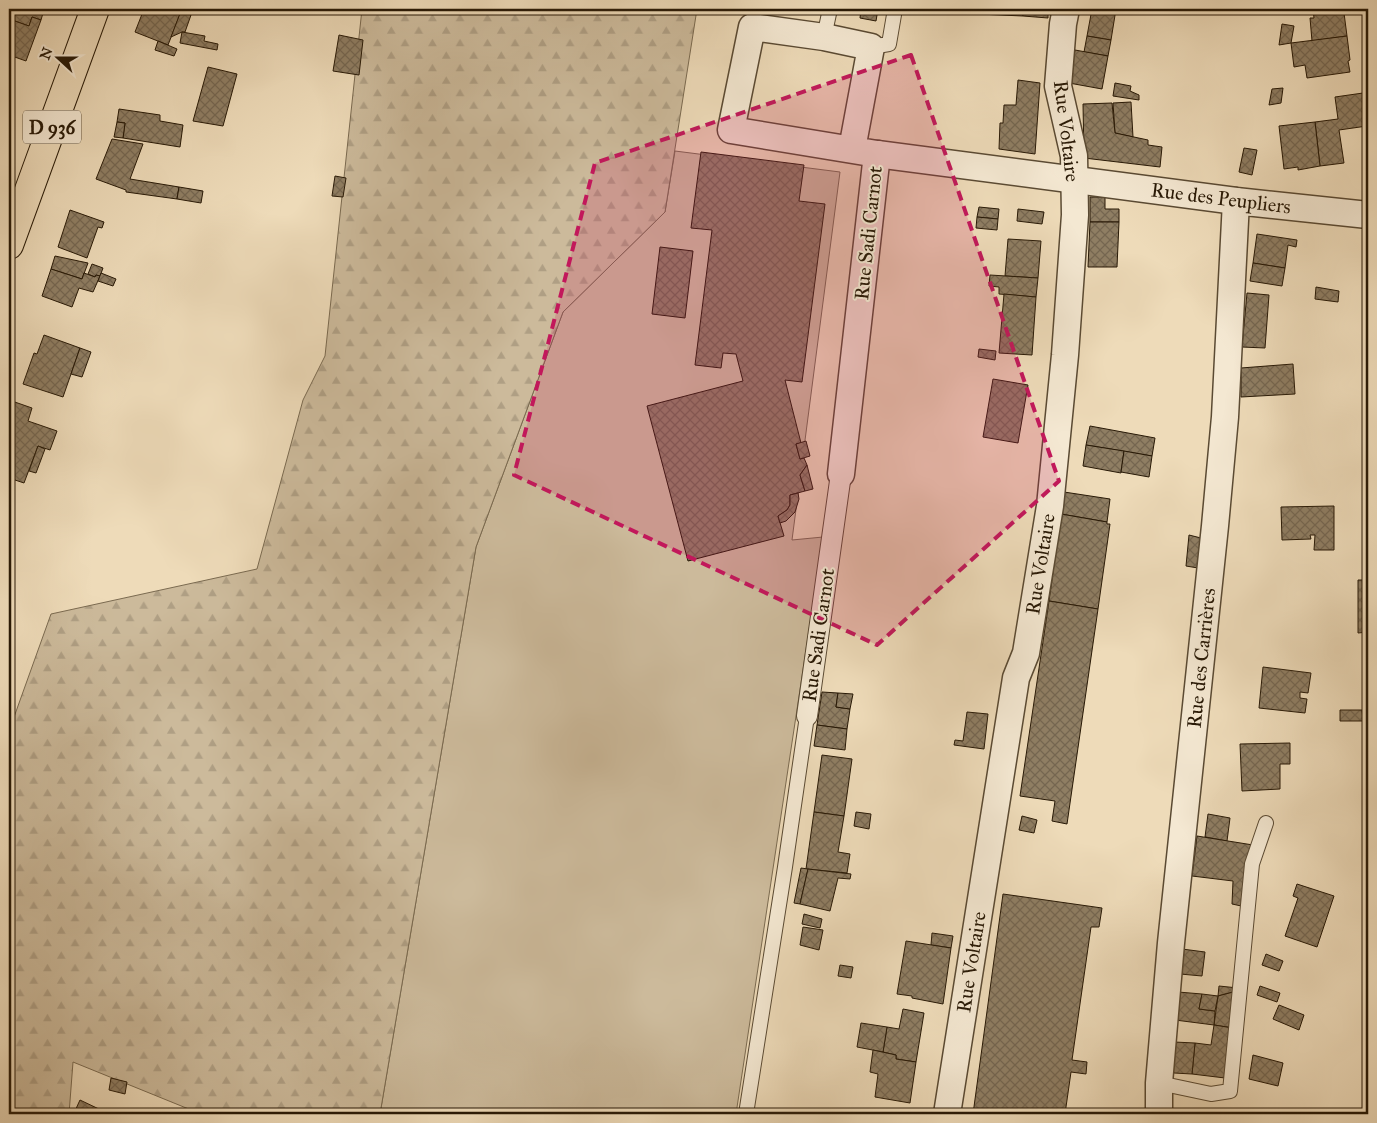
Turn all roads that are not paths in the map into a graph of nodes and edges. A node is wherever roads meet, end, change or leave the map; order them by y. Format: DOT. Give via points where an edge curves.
graph roads {
  1 [pos="95,9"];
  2 [pos="830,9"];
  3 [pos="895,9"];
  4 [pos="1066,9"];
  5 [pos="824,37"];
  6 [pos="870,47"];
  7 [pos="864,152"];
  8 [pos="1074,180"];
  9 [pos="1236,201"];
  10 [pos="1368,216"];
  11 [pos="9,245"];
  12 [pos="841,474"];
  13 [pos="807,716"];
  14 [pos="1266,822"];
  15 [pos="1159,1083"];
  16 [pos="746,1114"];
  17 [pos="948,1114"];
  18 [pos="1159,1114"];
  1 -- 11 [label="main road, D 936"];
  2 -- 5 [label="lane"];
  3 -- 6 [label="lane" via="889,44"];
  4 -- 8 [label="street, Rue Voltaire" via="1058,86 1074,156"];
  5 -- 6 [label="street"];
  5 -- 7 [label="street, Rue des Peupliers" via="752,27 731,130"];
  6 -- 7 [label="street, Rue Sadi Carnot"];
  7 -- 8 [label="street, Rue des Peupliers"];
  7 -- 12 [label="street, Rue Sadi Carnot"];
  8 -- 9 [label="street, Rue des Peupliers"];
  8 -- 17 [label="street, Rue Voltaire" via="1075,215 1065,355 1050,506 1026,653 1016,678"];
  9 -- 10 [label="street, Rue des Peupliers"];
  9 -- 15 [label="street, Rue des Carrières" via="1215,526"];
  12 -- 13 [label="street, Rue Sadi Carnot"];
  13 -- 16 [label="lane, Rue Sadi Carnot"];
  14 -- 15 [label="lane" via="1252,864 1230,1092 1212,1094"];
  15 -- 18 [label="street, Rue des Carrières"];
}
